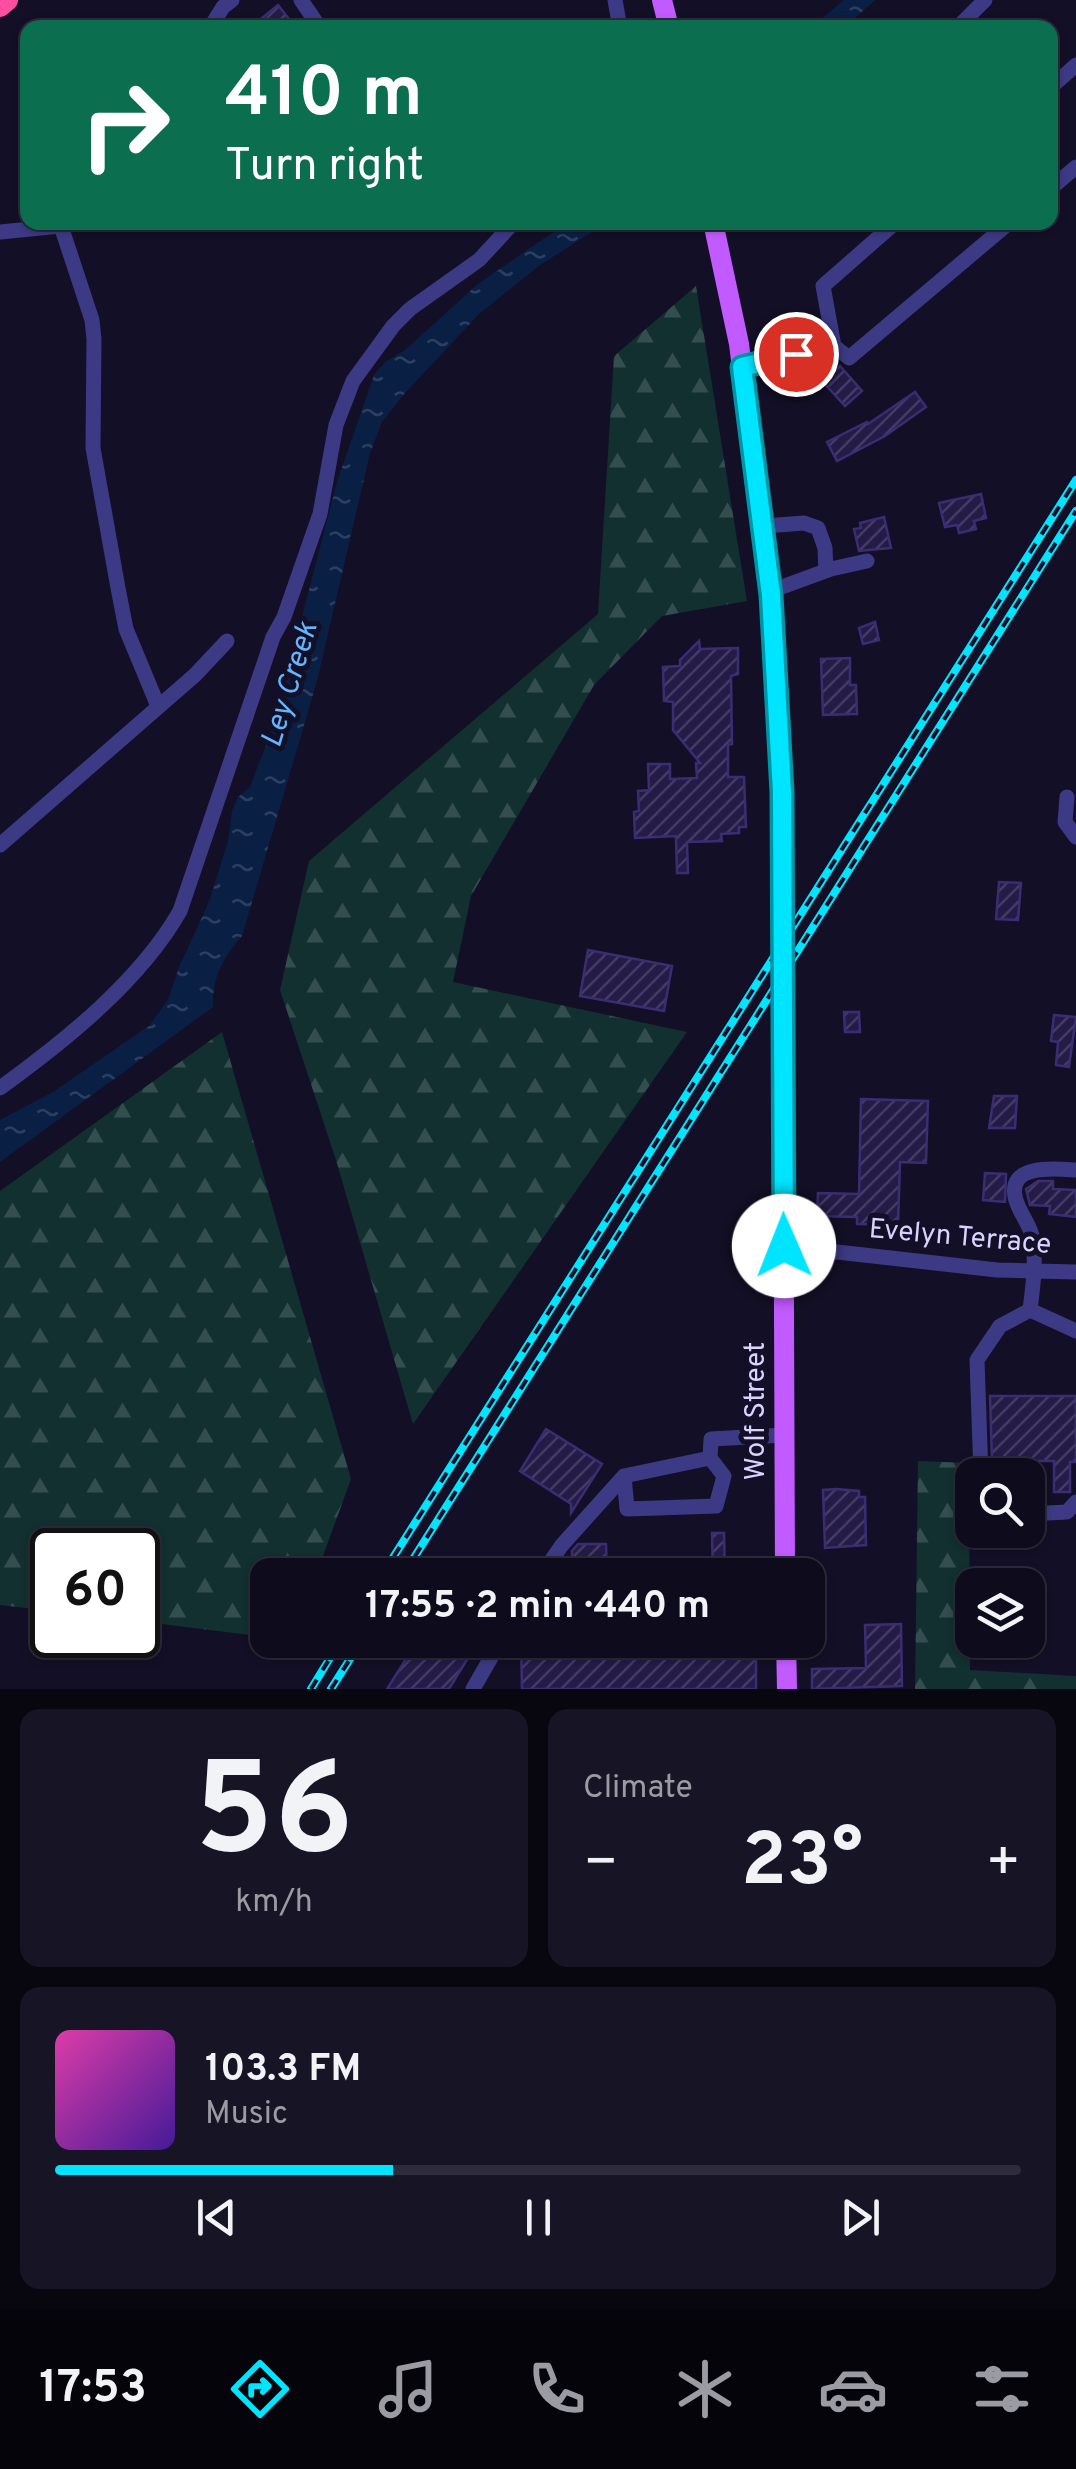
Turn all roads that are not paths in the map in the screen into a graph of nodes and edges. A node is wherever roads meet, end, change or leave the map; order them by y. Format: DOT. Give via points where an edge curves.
graph roads {
  1 [pos="8,0"];
  2 [pos="232,0"];
  3 [pos="985,0"];
  4 [pos="0,6"];
  5 [pos="215,20"];
  6 [pos="965,20"];
  7 [pos="65,230"];
  8 [pos="507,230"];
  9 [pos="721,230"];
  10 [pos="887,230"];
  11 [pos="1001,230"];
  12 [pos="834,346"];
  13 [pos="742,367"];
  14 [pos="764,526"];
  15 [pos="867,560"];
  16 [pos="826,571"];
  17 [pos="771,591"];
  18 [pos="227,640"];
  19 [pos="158,706"];
  20 [pos="1066,797"];
  21 [pos="1076,837"];
  22 [pos="0,845"];
  23 [pos="0,1088"];
  24 [pos="1076,1170"];
  25 [pos="784,1246"];
  26 [pos="1034,1272"];
  27 [pos="1074,1272"];
  28 [pos="1030,1310"];
  29 [pos="1076,1331"];
  30 [pos="785,1435"];
  31 [pos="710,1458"];
  32 [pos="980,1458"];
  33 [pos="624,1476"];
  34 [pos="1076,1502"];
  35 [pos="1045,1513"];
  36 [pos="553,1558"];
  37 [pos="786,1558"];
  38 [pos="491,1658"];
  39 [pos="786,1658"];
  40 [pos="472,1689"];
  41 [pos="787,1689"];
  1 -- 4 [label="highway"];
  2 -- 5 [label="street"];
  3 -- 6 [label="street"];
  7 -- 19 [label="street" via="92,320 93,448 126,629"];
  8 -- 23 [label="street" via="479,260 410,310 353,381 336,425 308,549 180,911 163,940 121,986"];
  9 -- 13 [label="main road, Wolf Street"];
  10 -- 12 [label="street" via="823,286"];
  11 -- 12 [label="street" via="849,358"];
  12 -- 13 [label="street"];
  13 -- 14 [label="main road, Wolf Street"];
  14 -- 16 [label="street" via="818,528"];
  14 -- 17 [label="main road, Wolf Street"];
  15 -- 16 [label="street"];
  16 -- 17 [label="street"];
  17 -- 25 [label="main road, Wolf Street" via="782,792"];
  18 -- 19 [label="street"];
  19 -- 22 [label="street"];
  20 -- 21 [label="street" via="1065,822"];
  24 -- 26 [label="street" via="1028,1172 1016,1184 1014,1197 1032,1236"];
  25 -- 26 [label="street, Evelyn Terrace"];
  25 -- 30 [label="main road, Wolf Street"];
  26 -- 27 [label="street, Evelyn Terrace"];
  26 -- 28 [label="street"];
  28 -- 29 [label="street"];
  28 -- 32 [label="street" via="1000,1326 977,1360"];
  30 -- 31 [label="street" via="711,1439"];
  30 -- 37 [label="main road, Wolf Street"];
  31 -- 33 [label="street"];
  31 -- 33 [label="street" via="724,1476 716,1506 627,1509"];
  33 -- 36 [label="street"];
  34 -- 35 [label="street" via="1067,1512"];
  38 -- 40 [label="street"];
  39 -- 41 [label="main road"];
}
